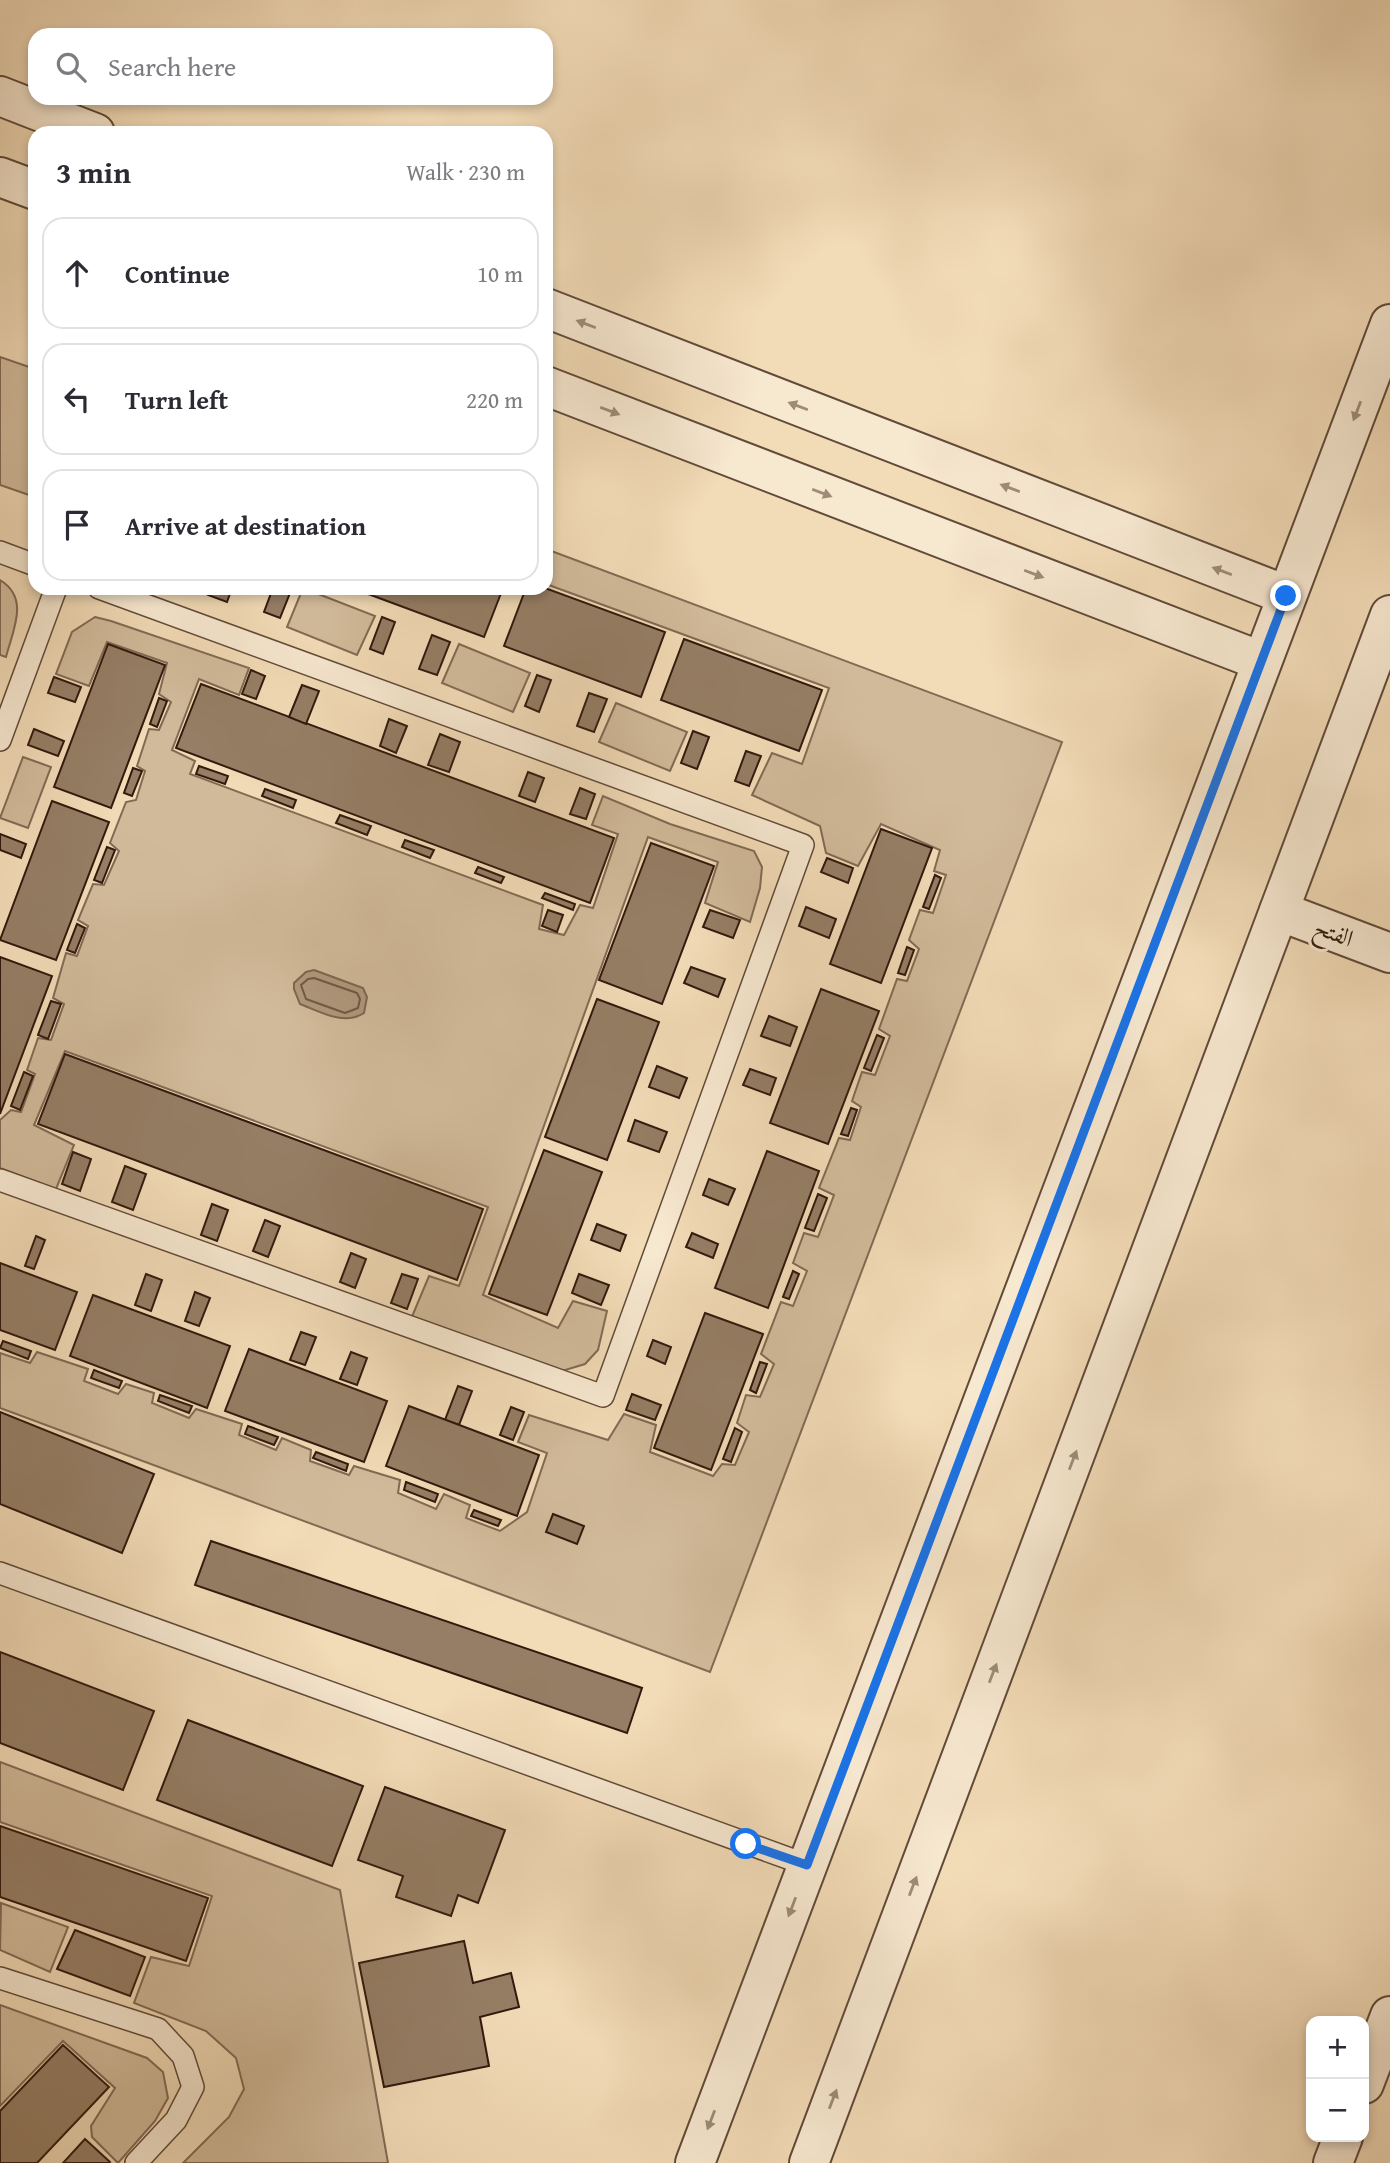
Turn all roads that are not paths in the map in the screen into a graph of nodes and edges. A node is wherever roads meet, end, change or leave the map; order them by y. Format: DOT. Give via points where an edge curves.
graph roads {
  1 [pos="0,96"];
  2 [pos="77,126"];
  3 [pos="0,177"];
  4 [pos="28,187"];
  5 [pos="553,311"];
  6 [pos="1390,324"];
  7 [pos="553,389"];
  8 [pos="0,552"];
  9 [pos="28,562"];
  10 [pos="53,595"];
  11 [pos="118,595"];
  12 [pos="1286,596"];
  13 [pos="1390,615"];
  14 [pos="1261,661"];
  15 [pos="0,740"];
  16 [pos="1279,911"];
  17 [pos="1390,953"];
  18 [pos="0,1180"];
  19 [pos="0,1573"];
  20 [pos="807,1865"];
  21 [pos="0,1978"];
  22 [pos="1390,2016"];
  23 [pos="1373,2084"];
  24 [pos="1341,2142"];
  25 [pos="136,2163"];
  26 [pos="695,2163"];
  27 [pos="809,2163"];
  28 [pos="1333,2163"];
  1 -- 2 [label="street"];
  3 -- 4 [label="street"];
  12 -- 5 [label="street, one-way"];
  6 -- 12 [label="street, one-way"];
  7 -- 14 [label="street, one-way"];
  8 -- 9 [label="lane"];
  10 -- 15 [label="lane"];
  11 -- 18 [label="lane" via="803,845 603,1396"];
  12 -- 14 [label="street"];
  13 -- 16 [label="street"];
  14 -- 20 [label="street"];
  16 -- 17 [label="street, الفتح"];
  27 -- 16 [label="street, one-way"];
  19 -- 20 [label="lane"];
  20 -- 26 [label="street, one-way"];
  21 -- 25 [label="lane" via="158,2029 183,2056 193,2087 176,2120"];
  22 -- 23 [label="street"];
  24 -- 28 [label="street"];
}
